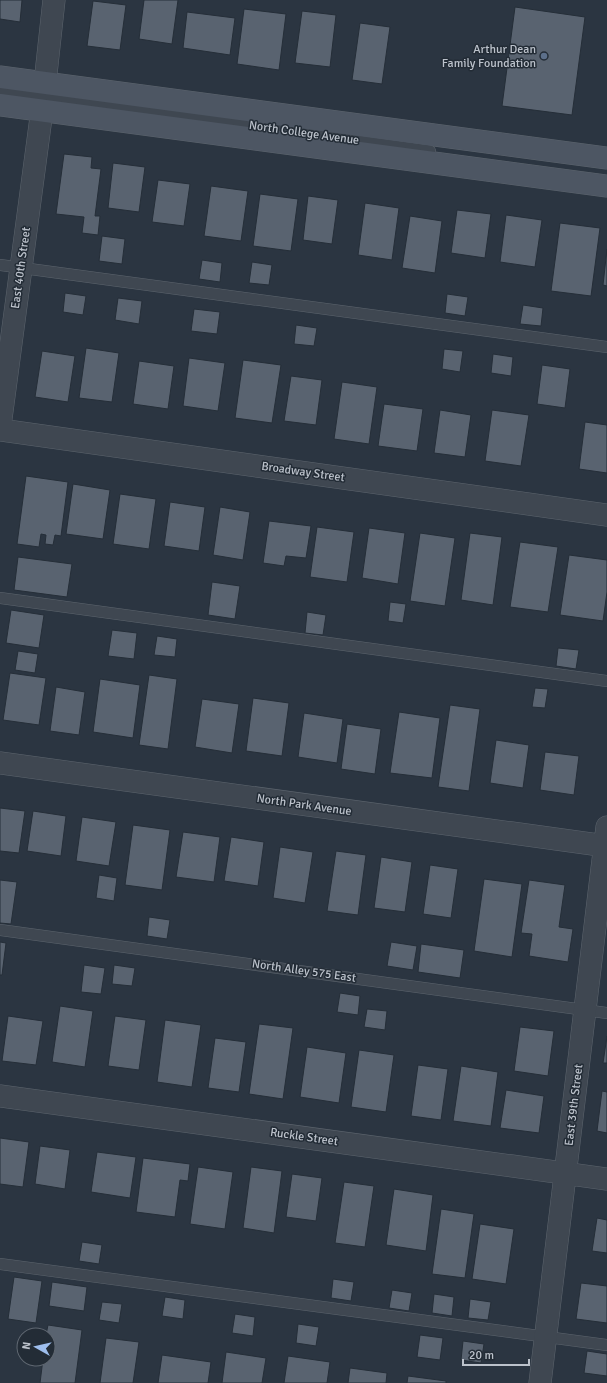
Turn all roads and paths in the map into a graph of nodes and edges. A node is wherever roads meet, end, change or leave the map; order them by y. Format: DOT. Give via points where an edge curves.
graph roads {
  1 [pos="54,0"];
  2 [pos="0,77"];
  3 [pos="45,83"];
  4 [pos="0,91"];
  5 [pos="0,105"];
  6 [pos="42,110"];
  7 [pos="607,158"];
  8 [pos="607,177"];
  9 [pos="607,186"];
  10 [pos="10,267"];
  11 [pos="607,347"];
  12 [pos="0,426"];
  13 [pos="0,430"];
  14 [pos="607,515"];
  15 [pos="0,598"];
  16 [pos="607,681"];
  17 [pos="0,763"];
  18 [pos="606,840"];
  19 [pos="0,930"];
  20 [pos="585,1010"];
  21 [pos="607,1013"];
  22 [pos="0,1096"];
  23 [pos="565,1173"];
  24 [pos="607,1179"];
  25 [pos="0,1264"];
  26 [pos="546,1336"];
  27 [pos="607,1345"];
  28 [pos="540,1383"];
  1 -- 3 [label="street"];
  2 -- 3 [label="main road, North College Avenue"];
  3 -- 7 [label="main road, North College Avenue"];
  4 -- 8 [label="lane, North College Avenue"];
  5 -- 6 [label="main road, North College Avenue"];
  6 -- 9 [label="main road, North College Avenue"];
  6 -- 10 [label="street, East 40th Street"];
  10 -- 11 [label="lane"];
  10 -- 12 [label="street, East 40th Street"];
  13 -- 14 [label="street, Broadway Street"];
  15 -- 16 [label="lane"];
  17 -- 18 [label="street, North Park Avenue"];
  18 -- 20 [label="street, East 39th Street"];
  19 -- 20 [label="lane, North Alley 575 East"];
  20 -- 21 [label="lane, North Alley 575 East"];
  20 -- 23 [label="street, East 39th Street"];
  22 -- 23 [label="street, Ruckle Street"];
  23 -- 24 [label="street, Ruckle Street"];
  23 -- 26 [label="street, East 39th Street"];
  25 -- 26 [label="lane"];
  26 -- 27 [label="lane"];
  26 -- 28 [label="street, East 39th Street"];
}
